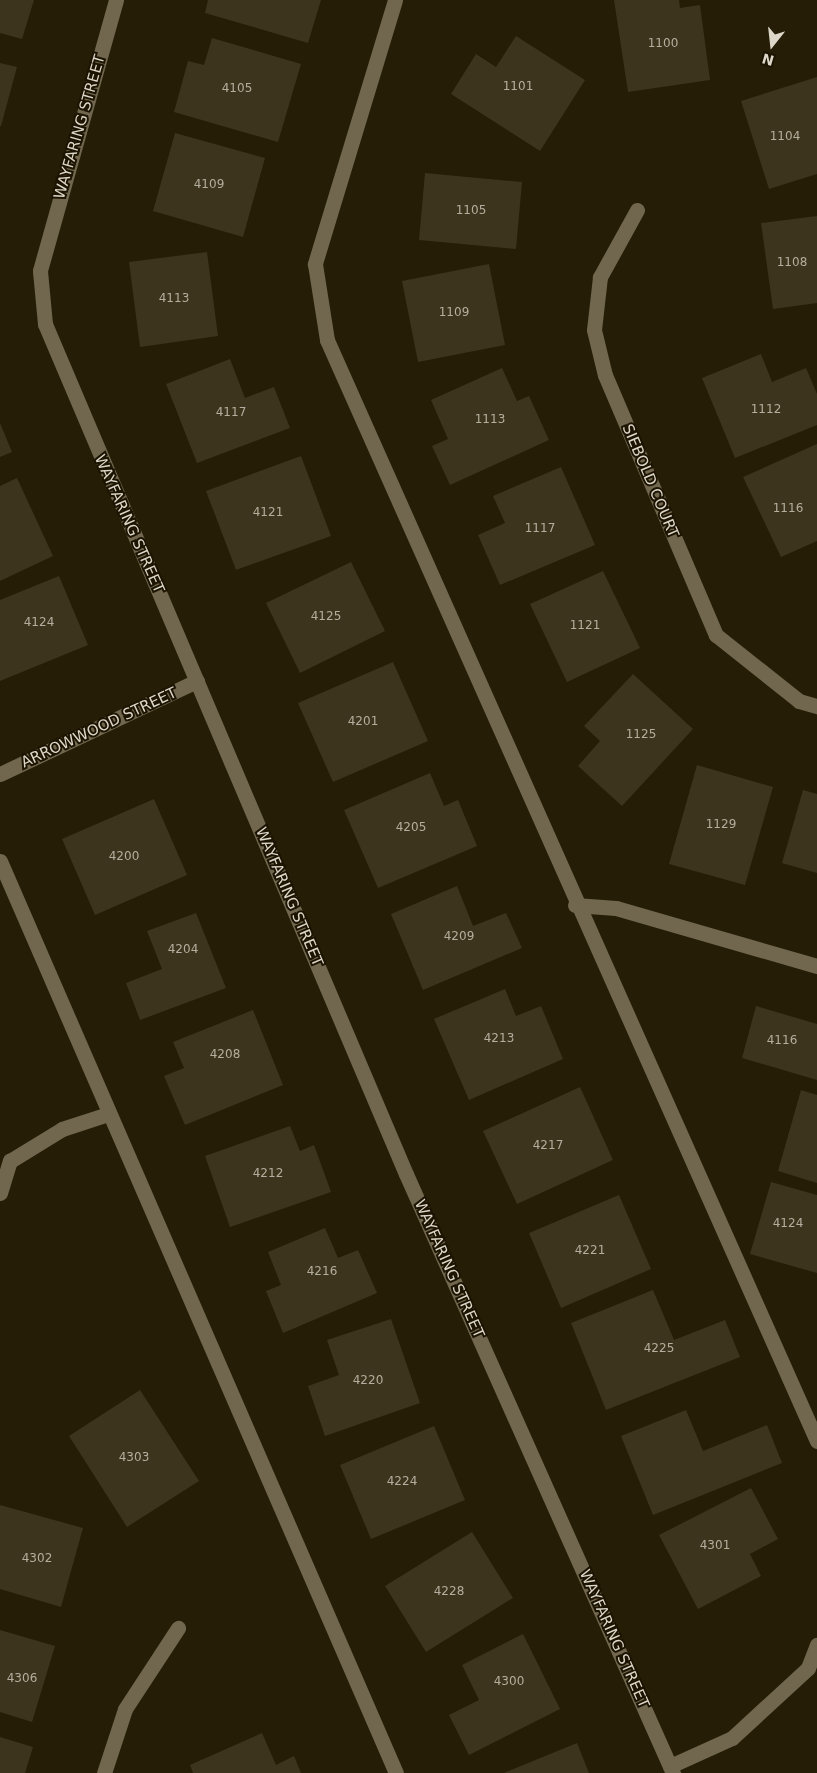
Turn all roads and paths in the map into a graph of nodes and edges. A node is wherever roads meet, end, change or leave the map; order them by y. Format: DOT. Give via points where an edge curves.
graph roads {
  1 [pos="116,0"];
  2 [pos="395,0"];
  3 [pos="637,210"];
  4 [pos="197,682"];
  5 [pos="817,706"];
  6 [pos="0,774"];
  7 [pos="0,861"];
  8 [pos="575,905"];
  9 [pos="817,966"];
  10 [pos="108,1114"];
  11 [pos="0,1194"];
  12 [pos="817,1441"];
  13 [pos="178,1628"];
  14 [pos="817,1645"];
  15 [pos="672,1770"];
  16 [pos="104,1773"];
  17 [pos="396,1773"];
  1 -- 4 [label="street, WAYFARING STREET" via="40,271 45,324"];
  2 -- 8 [label="street" via="316,264 327,340"];
  3 -- 5 [label="street, SIEBOLD COURT" via="600,277 594,330 605,375 716,635 799,701"];
  4 -- 6 [label="street, ARROWWOOD STREET"];
  4 -- 15 [label="street, WAYFARING STREET" via="406,1174"];
  7 -- 10 [label="street"];
  8 -- 9 [label="street" via="616,908"];
  8 -- 12 [label="street"];
  10 -- 11 [label="street" via="62,1129 10,1162"];
  10 -- 17 [label="street"];
  13 -- 16 [label="street" via="125,1709"];
  14 -- 15 [label="street" via="808,1668 732,1738"];
}
